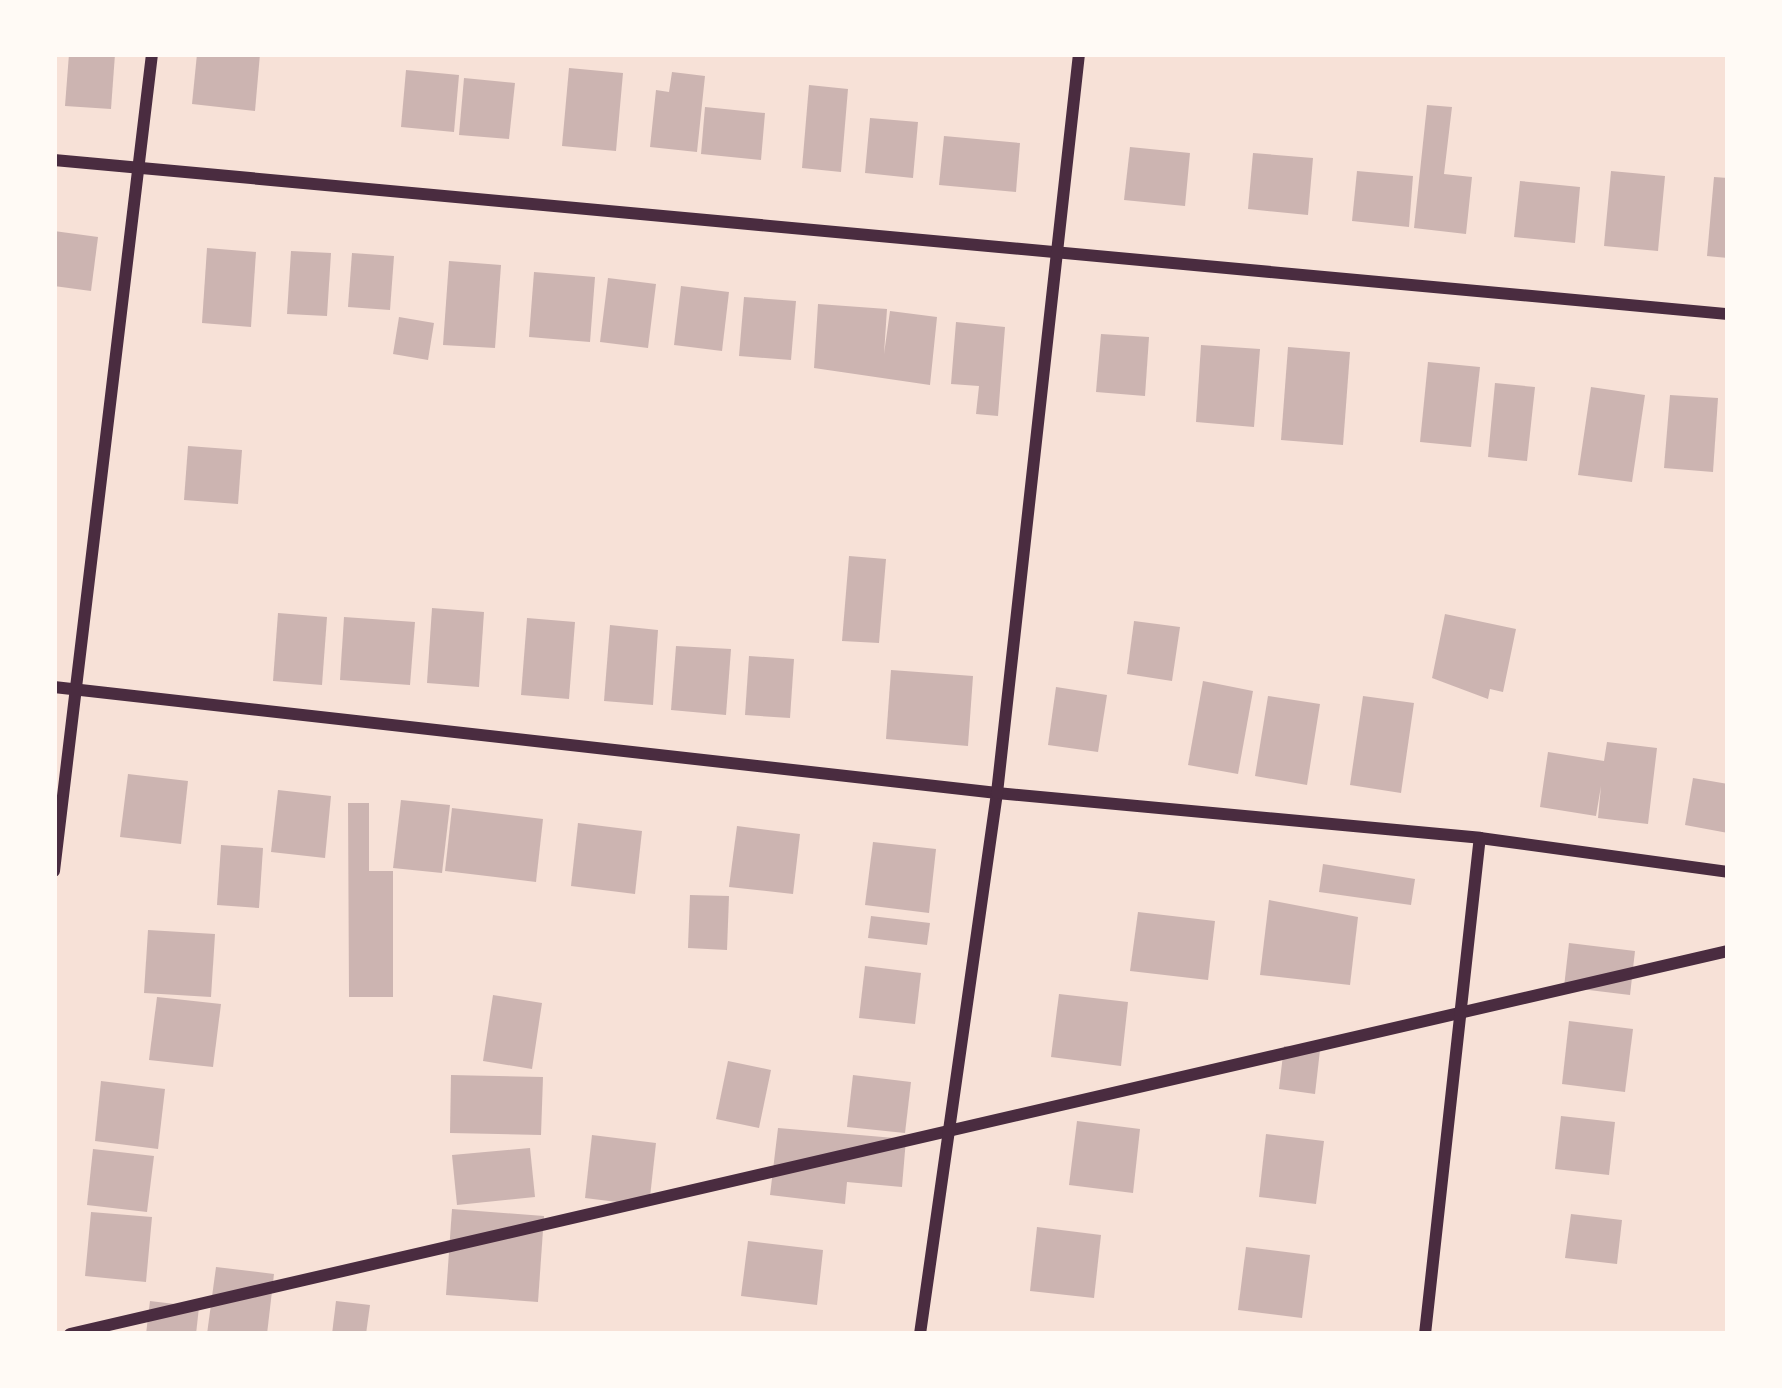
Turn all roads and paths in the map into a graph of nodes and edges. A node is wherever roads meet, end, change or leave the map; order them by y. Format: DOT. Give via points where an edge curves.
graph roads {
  1 [pos="152,54"];
  2 [pos="1079,54"];
  3 [pos="54,160"];
  4 [pos="141,170"];
  5 [pos="1063,249"];
  6 [pos="1728,314"];
  7 [pos="54,687"];
  8 [pos="74,688"];
  9 [pos="997,793"];
  10 [pos="1480,838"];
  11 [pos="54,871"];
  12 [pos="1728,872"];
  13 [pos="1728,952"];
  14 [pos="70,1334"];
  15 [pos="920,1334"];
  16 [pos="1425,1334"];
  1 -- 4 [label="street"];
  2 -- 5 [label="street"];
  3 -- 4 [label="street"];
  4 -- 5 [label="street"];
  4 -- 8 [label="street"];
  5 -- 6 [label="street"];
  5 -- 9 [label="street"];
  7 -- 8 [label="street"];
  8 -- 9 [label="street"];
  8 -- 11 [label="street"];
  9 -- 10 [label="street"];
  9 -- 15 [label="street"];
  10 -- 12 [label="street"];
  10 -- 16 [label="street"];
  13 -- 14 [label="street"];
}
